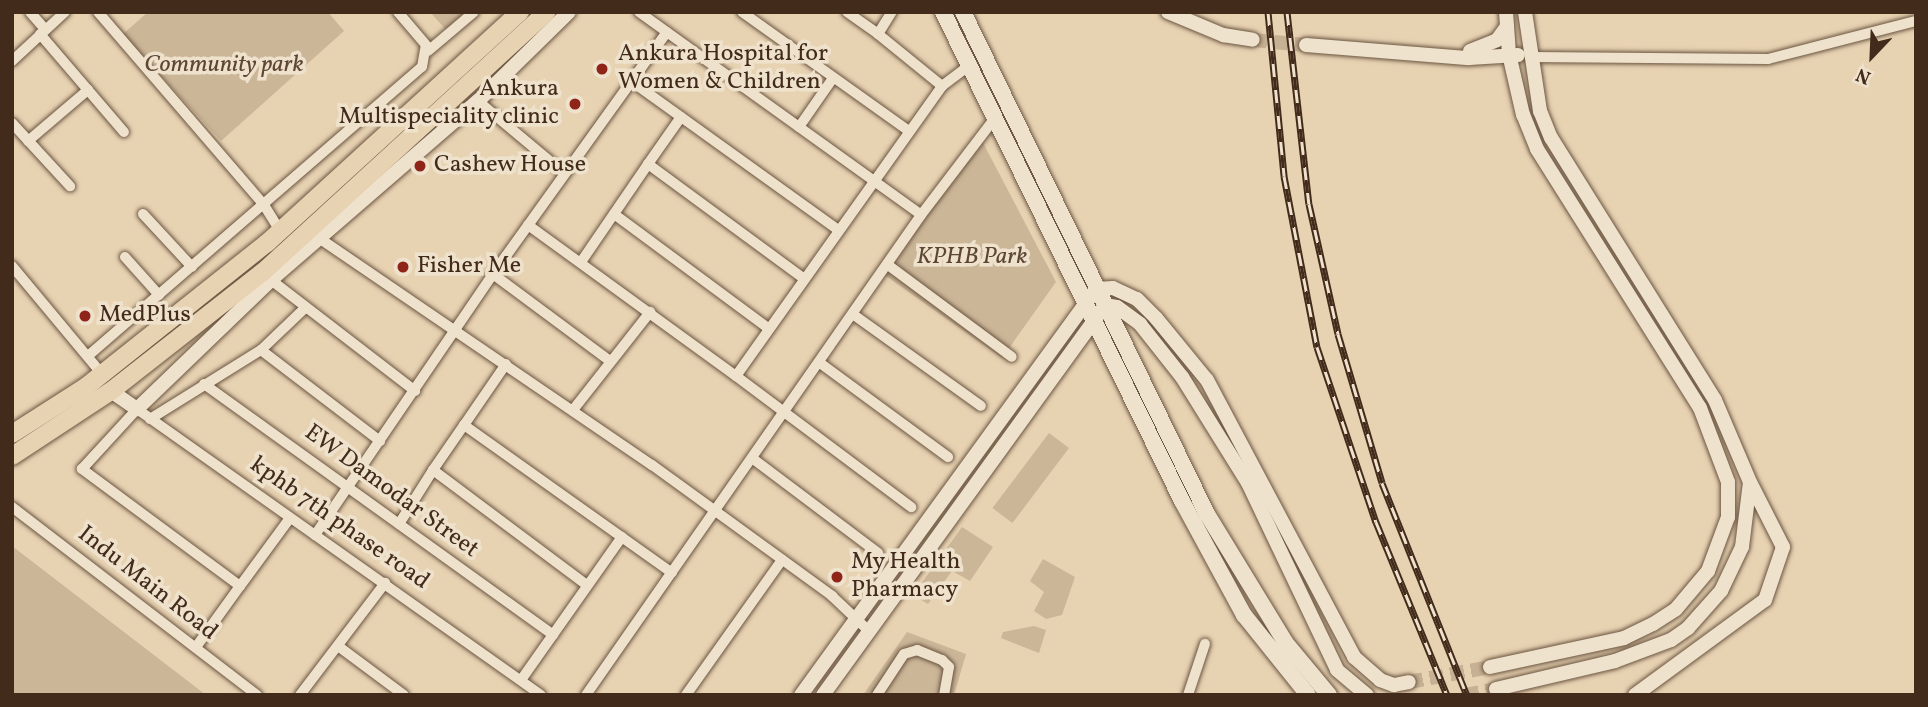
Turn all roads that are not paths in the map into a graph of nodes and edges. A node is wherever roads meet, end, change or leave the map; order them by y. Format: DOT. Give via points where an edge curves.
graph roads {
  1 [pos="30,12"];
  2 [pos="65,12"];
  3 [pos="98,12"];
  4 [pos="398,12"];
  5 [pos="474,12"];
  6 [pos="520,12"];
  7 [pos="547,12"];
  8 [pos="569,12"];
  9 [pos="639,12"];
  10 [pos="742,12"];
  11 [pos="847,12"];
  12 [pos="892,12"];
  13 [pos="943,12"];
  14 [pos="963,12"];
  15 [pos="1168,12"];
  16 [pos="1184,12"];
  17 [pos="1525,12"];
  18 [pos="1506,19"];
  19 [pos="1916,21"];
  20 [pos="42,32"];
  21 [pos="667,32"];
  22 [pos="878,34"];
  23 [pos="428,51"];
  24 [pos="1470,51"];
  25 [pos="1505,54"];
  26 [pos="1530,57"];
  27 [pos="12,61"];
  28 [pos="969,66"];
  29 [pos="833,78"];
  30 [pos="631,81"];
  31 [pos="942,86"];
  32 [pos="88,90"];
  33 [pos="478,101"];
  34 [pos="681,117"];
  35 [pos="995,118"];
  36 [pos="12,123"];
  37 [pos="799,127"];
  38 [pos="909,131"];
  39 [pos="124,132"];
  40 [pos="28,141"];
  41 [pos="648,164"];
  42 [pos="564,173"];
  43 [pos="873,179"];
  44 [pos="69,186"];
  45 [pos="264,205"];
  46 [pos="143,214"];
  47 [pos="614,214"];
  48 [pos="921,215"];
  49 [pos="528,225"];
  50 [pos="837,229"];
  51 [pos="280,231"];
  52 [pos="315,235"];
  53 [pos="1623,249"];
  54 [pos="125,257"];
  55 [pos="1608,258"];
  56 [pos="581,262"];
  57 [pos="888,265"];
  58 [pos="12,267"];
  59 [pos="192,267"];
  60 [pos="493,274"];
  61 [pos="803,278"];
  62 [pos="271,281"];
  63 [pos="1096,289"];
  64 [pos="159,295"];
  65 [pos="1086,303"];
  66 [pos="1105,305"];
  67 [pos="305,308"];
  68 [pos="650,312"];
  69 [pos="854,314"];
  70 [pos="1094,318"];
  71 [pos="768,328"];
  72 [pos="456,329"];
  73 [pos="261,350"];
  74 [pos="89,355"];
  75 [pos="1012,357"];
  76 [pos="610,362"];
  77 [pos="820,363"];
  78 [pos="506,364"];
  79 [pos="102,374"];
  80 [pos="736,376"];
  81 [pos="204,384"];
  82 [pos="111,391"];
  83 [pos="415,391"];
  84 [pos="981,407"];
  85 [pos="137,409"];
  86 [pos="573,410"];
  87 [pos="785,413"];
  88 [pos="150,419"];
  89 [pos="464,425"];
  90 [pos="12,434"];
  91 [pos="380,441"];
  92 [pos="12,456"];
  93 [pos="948,457"];
  94 [pos="752,458"];
  95 [pos="433,470"];
  96 [pos="1750,482"];
  97 [pos="348,488"];
  98 [pos="945,494"];
  99 [pos="960,505"];
  100 [pos="12,507"];
  101 [pos="911,507"];
  102 [pos="713,511"];
  103 [pos="290,518"];
  104 [pos="399,524"];
  105 [pos="315,536"];
  106 [pos="622,537"];
  107 [pos="878,553"];
  108 [pos="782,560"];
  109 [pos="672,573"];
  110 [pos="385,583"];
  111 [pos="587,585"];
  112 [pos="240,586"];
  113 [pos="856,618"];
  114 [pos="868,630"];
  115 [pos="553,635"];
  116 [pos="1205,645"];
  117 [pos="338,646"];
  118 [pos="196,647"];
  119 [pos="1490,667"];
  120 [pos="520,680"];
  121 [pos="1409,682"];
  122 [pos="1496,689"];
  123 [pos="257,695"];
  124 [pos="300,695"];
  125 [pos="404,695"];
  126 [pos="541,695"];
  127 [pos="586,695"];
  128 [pos="686,695"];
  129 [pos="801,695"];
  130 [pos="823,695"];
  131 [pos="877,695"];
  132 [pos="944,695"];
  133 [pos="1188,695"];
  134 [pos="1308,695"];
  135 [pos="1329,695"];
  136 [pos="1367,695"];
  137 [pos="1635,695"];
  1 -- 20 [label="street"];
  2 -- 20 [label="street"];
  3 -- 45 [label="street"];
  4 -- 23 [label="street"];
  5 -- 23 [label="street"];
  6 -- 51 [label="main road"];
  7 -- 52 [label="main road"];
  8 -- 33 [label="street"];
  9 -- 21 [label="street"];
  10 -- 29 [label="street"];
  11 -- 22 [label="street"];
  12 -- 22 [label="street"];
  13 -- 28 [label="main road"];
  14 -- 63 [label="main road"];
  15 -- 16 [label="street" via="1223,35 1253,38"];
  17 -- 26 [label="street"];
  18 -- 24 [label="street" via="1497,40"];
  18 -- 25 [label="street"];
  19 -- 26 [label="street" via="1768,59"];
  20 -- 27 [label="street"];
  20 -- 32 [label="street"];
  21 -- 30 [label="street"];
  21 -- 37 [label="street"];
  22 -- 31 [label="street"];
  23 -- 45 [label="street" via="422,66"];
  24 -- 25 [label="street"];
  24 -- 25 [label="street" via="1306,42 1469,58"];
  25 -- 26 [label="street"];
  25 -- 55 [label="street" via="1538,149"];
  26 -- 53 [label="street" via="1540,111 1552,138"];
  28 -- 31 [label="street"];
  28 -- 35 [label="main road"];
  29 -- 37 [label="street"];
  29 -- 38 [label="street"];
  30 -- 34 [label="street"];
  30 -- 42 [label="street"];
  31 -- 38 [label="street"];
  32 -- 39 [label="street"];
  32 -- 40 [label="street"];
  33 -- 42 [label="street"];
  33 -- 52 [label="street"];
  34 -- 41 [label="street"];
  34 -- 50 [label="street"];
  35 -- 48 [label="street"];
  35 -- 65 [label="main road"];
  36 -- 40 [label="street"];
  37 -- 43 [label="street"];
  38 -- 43 [label="street"];
  40 -- 44 [label="street"];
  41 -- 47 [label="street"];
  41 -- 61 [label="street"];
  42 -- 49 [label="street"];
  43 -- 48 [label="street"];
  43 -- 50 [label="street"];
  45 -- 51 [label="street"];
  45 -- 59 [label="street"];
  46 -- 59 [label="street"];
  47 -- 56 [label="street"];
  47 -- 71 [label="street"];
  48 -- 57 [label="street"];
  49 -- 56 [label="street"];
  49 -- 60 [label="street"];
  50 -- 61 [label="street"];
  51 -- 79 [label="main road"];
  52 -- 62 [label="street"];
  52 -- 72 [label="street"];
  52 -- 82 [label="main road"];
  53 -- 55 [label="street"];
  53 -- 96 [label="street" via="1715,400"];
  54 -- 64 [label="street"];
  55 -- 119 [label="street" via="1700,408 1728,482 1728,517 1721,546 1693,592 1653,624 1624,638"];
  56 -- 68 [label="street"];
  57 -- 69 [label="street"];
  57 -- 75 [label="street"];
  58 -- 74 [label="street"];
  59 -- 64 [label="street"];
  60 -- 72 [label="street"];
  60 -- 76 [label="street"];
  61 -- 71 [label="street"];
  62 -- 67 [label="street"];
  62 -- 85 [label="street"];
  63 -- 65 [label="street"];
  63 -- 66 [label="main road"];
  63 -- 121 [label="street" via="1113,288 1137,299 1207,380 1354,657 1380,680 1394,685"];
  64 -- 74 [label="street"];
  65 -- 70 [label="main road"];
  65 -- 98 [label="street"];
  66 -- 70 [label="street"];
  66 -- 135 [label="main road" via="1207,514 1285,642"];
  66 -- 136 [label="street" via="1117,307 1140,324 1182,377 1248,483 1337,670"];
  67 -- 73 [label="street"];
  67 -- 83 [label="street"];
  68 -- 76 [label="street"];
  68 -- 80 [label="street"];
  69 -- 77 [label="street"];
  69 -- 84 [label="street"];
  70 -- 99 [label="street"];
  70 -- 134 [label="main road" via="1182,501 1244,615"];
  71 -- 80 [label="street"];
  72 -- 78 [label="street"];
  72 -- 83 [label="street"];
  73 -- 81 [label="street"];
  73 -- 91 [label="street"];
  74 -- 79 [label="street"];
  76 -- 86 [label="street"];
  77 -- 87 [label="street"];
  77 -- 93 [label="street"];
  78 -- 86 [label="street"];
  78 -- 89 [label="street"];
  79 -- 90 [label="main road"];
  80 -- 87 [label="street"];
  81 -- 88 [label="street"];
  81 -- 97 [label="street, EW Damodar Street"];
  82 -- 85 [label="street, kphb 7th phase road"];
  82 -- 92 [label="main road"];
  83 -- 91 [label="street"];
  85 -- 88 [label="street, kphb 7th phase road"];
  85 -- 112 [label="street" via="82,469"];
  86 -- 102 [label="street"];
  87 -- 94 [label="street"];
  87 -- 101 [label="street"];
  88 -- 103 [label="street, kphb 7th phase road"];
  89 -- 95 [label="street"];
  89 -- 106 [label="street"];
  91 -- 97 [label="street"];
  94 -- 102 [label="street"];
  94 -- 107 [label="street"];
  95 -- 104 [label="street"];
  95 -- 111 [label="street"];
  96 -- 122 [label="street" via="1747,522 1737,559 1707,611 1688,628 1615,661"];
  96 -- 137 [label="street" via="1783,547 1765,600"];
  97 -- 104 [label="street, EW Damodar Street"];
  97 -- 105 [label="street"];
  98 -- 99 [label="street"];
  98 -- 113 [label="street"];
  99 -- 114 [label="street"];
  100 -- 118 [label="street, Indu Main Road"];
  102 -- 108 [label="street"];
  102 -- 109 [label="street"];
  103 -- 105 [label="street, kphb 7th phase road"];
  103 -- 112 [label="street"];
  104 -- 115 [label="street, EW Damodar Street"];
  105 -- 110 [label="street, kphb 7th phase road"];
  106 -- 109 [label="street"];
  106 -- 111 [label="street"];
  108 -- 113 [label="street"];
  108 -- 128 [label="street"];
  109 -- 127 [label="street"];
  110 -- 117 [label="street"];
  110 -- 120 [label="street, kphb 7th phase road"];
  111 -- 115 [label="street"];
  112 -- 118 [label="street"];
  113 -- 114 [label="street"];
  113 -- 129 [label="street"];
  114 -- 130 [label="street"];
  115 -- 120 [label="street"];
  116 -- 133 [label="street"];
  117 -- 124 [label="street"];
  117 -- 125 [label="street"];
  118 -- 123 [label="street, Indu Main Road"];
  120 -- 126 [label="street, kphb 7th phase road"];
  131 -- 132 [label="street" via="904,654 917,650 949,667"];
}
